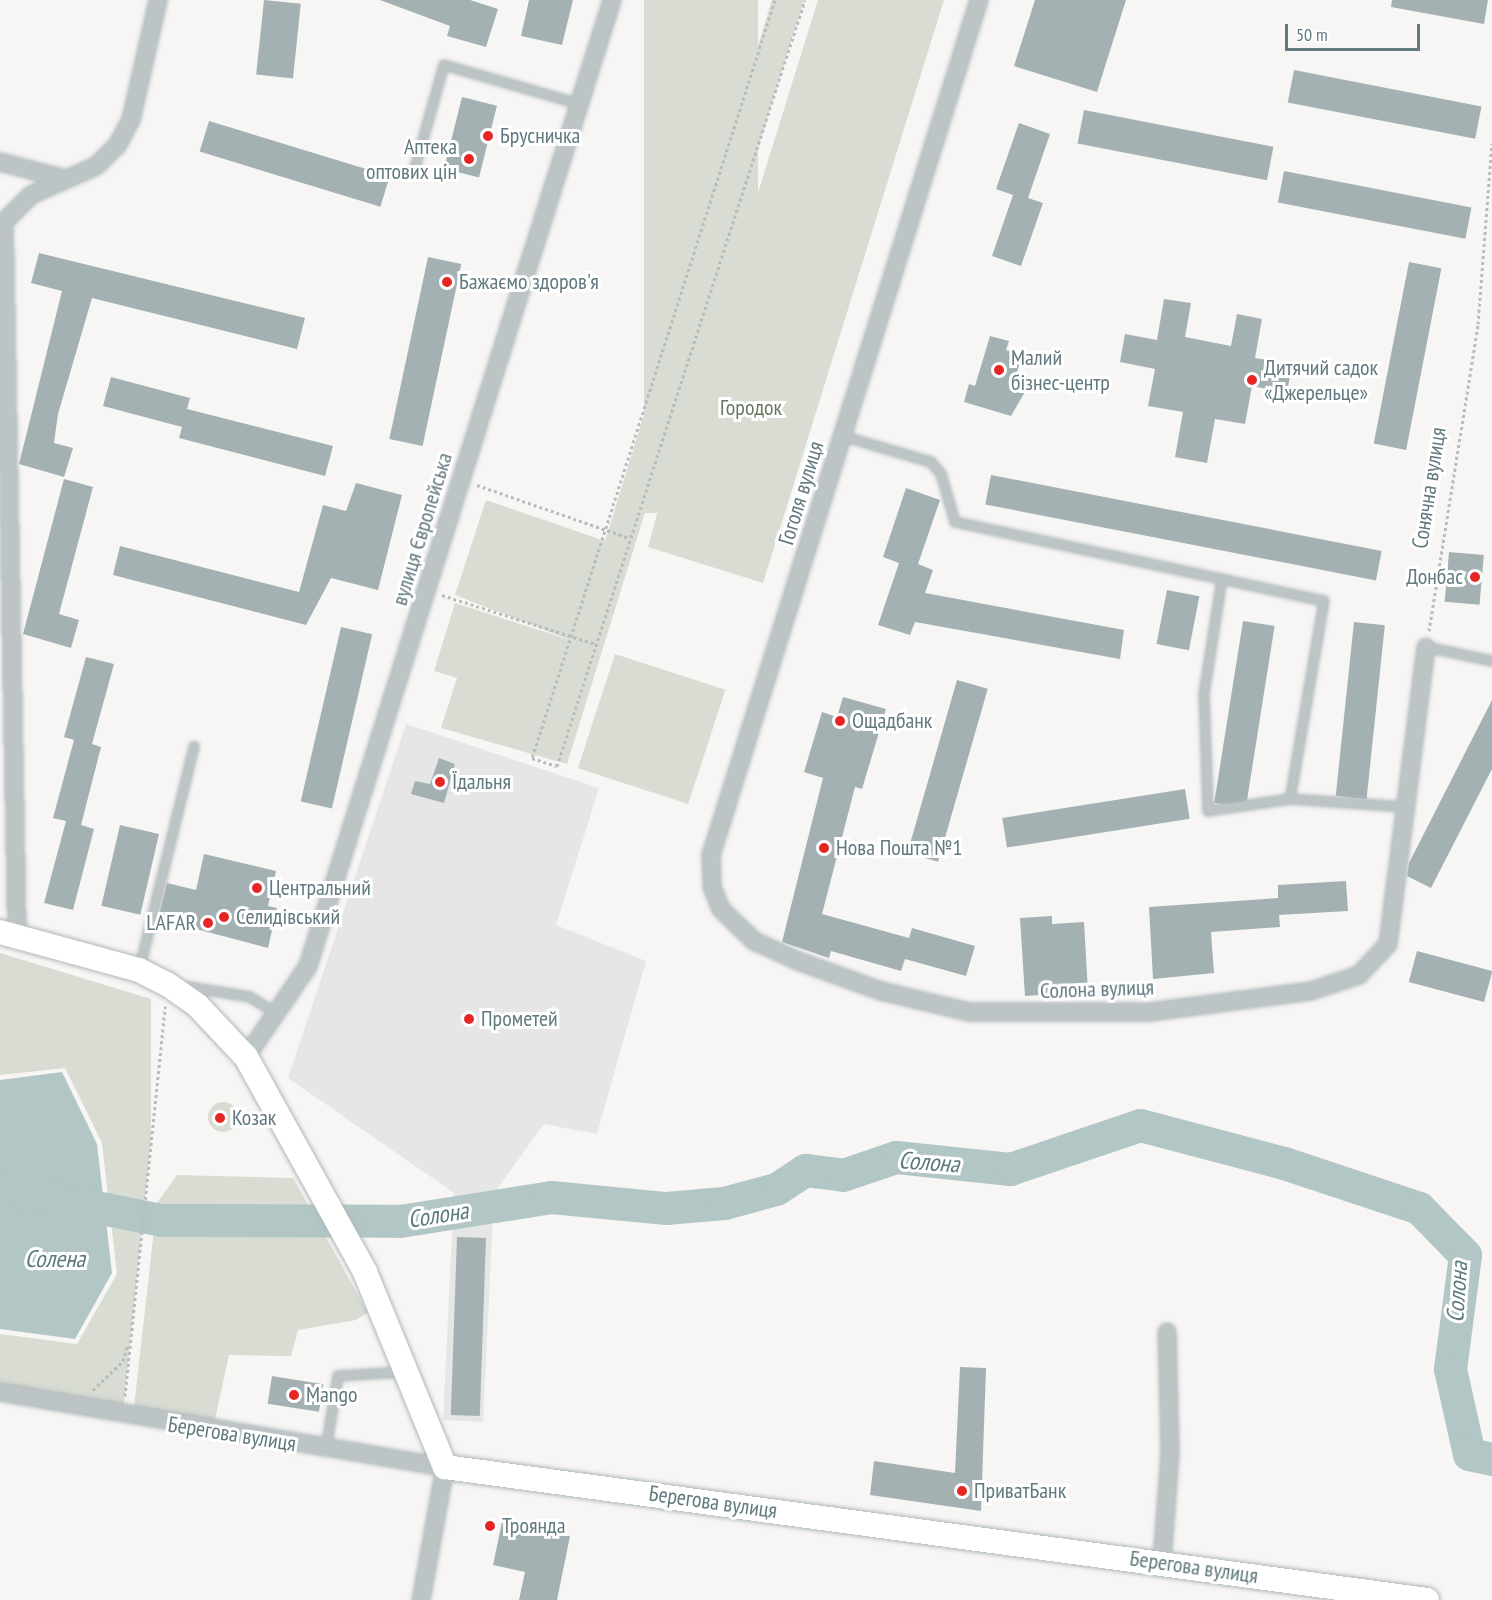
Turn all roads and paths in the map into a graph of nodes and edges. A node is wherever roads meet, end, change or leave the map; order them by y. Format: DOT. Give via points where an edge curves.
graph roads {
  1 [pos="158,0"];
  2 [pos="612,0"];
  3 [pos="775,0"];
  4 [pos="806,0"];
  5 [pos="979,0"];
  6 [pos="579,104"];
  7 [pos="1492,144"];
  8 [pos="0,162"];
  9 [pos="415,168"];
  10 [pos="66,179"];
  11 [pos="843,436"];
  12 [pos="461,479"];
  13 [pos="603,529"];
  14 [pos="629,538"];
  15 [pos="1222,579"];
  16 [pos="426,590"];
  17 [pos="569,635"];
  18 [pos="596,644"];
  19 [pos="1426,647"];
  20 [pos="1492,661"];
  21 [pos="194,747"];
  22 [pos="1290,799"];
  23 [pos="1406,807"];
  24 [pos="9,935"];
  25 [pos="798,961"];
  26 [pos="139,970"];
  27 [pos="167,984"];
  28 [pos="276,1013"];
  29 [pos="246,1057"];
  30 [pos="1167,1332"];
  31 [pos="130,1336"];
  32 [pos="410,1372"];
  33 [pos="0,1392"];
  34 [pos="76,1407"];
  35 [pos="123,1416"];
  36 [pos="326,1449"];
  37 [pos="446,1467"];
  38 [pos="1162,1562"];
  39 [pos="422,1600"];
  40 [pos="1427,1600"];
  1 -- 10 [label="street" via="126,128 96,166"];
  2 -- 6 [label="street, вулиця Європейська"];
  3 -- 13 [label="path"];
  4 -- 14 [label="path"];
  5 -- 11 [label="street, Гоголя вулиця"];
  6 -- 9 [label="lane" via="444,65"];
  6 -- 12 [label="street, вулиця Європейська"];
  7 -- 19 [label="path, Сонячна вулиця" via="1478,324"];
  8 -- 10 [label="street"];
  10 -- 24 [label="street" via="13,207 2,244"];
  11 -- 15 [label="lane" via="931,462 941,474 955,522"];
  11 -- 25 [label="street, Гоголя вулиця" via="711,855 712,887 721,909 754,941"];
  12 -- 13 [label="path"];
  12 -- 16 [label="street, вулиця Європейська"];
  13 -- 14 [label="path"];
  13 -- 17 [label="path"];
  14 -- 18 [label="path"];
  15 -- 22 [label="lane" via="1324,601"];
  15 -- 22 [label="lane" via="1204,694 1208,811"];
  16 -- 17 [label="path"];
  16 -- 28 [label="street, вулиця Європейська" via="308,966"];
  17 -- 18 [label="path"];
  17 -- 18 [label="path" via="532,758 557,766"];
  19 -- 20 [label="lane"];
  19 -- 23 [label="street"];
  21 -- 26 [label="lane"];
  22 -- 23 [label="lane"];
  23 -- 25 [label="street, Солона вулиця" via="1388,944 1359,975 1311,990 1150,1012 969,1012 881,990"];
  24 -- 26 [label="main road"];
  26 -- 27 [label="main road"];
  27 -- 28 [label="lane" via="250,997"];
  27 -- 29 [label="main road" via="197,1005"];
  27 -- 31 [label="path"];
  28 -- 29 [label="street, вулиця Європейська"];
  29 -- 32 [label="main road" via="311,1168 365,1272"];
  30 -- 38 [label="street" via="1170,1452"];
  31 -- 34 [label="path" via="123,1361"];
  31 -- 35 [label="path"];
  32 -- 36 [label="lane" via="338,1376"];
  32 -- 37 [label="main road"];
  33 -- 34 [label="street, Берегова вулиця"];
  34 -- 35 [label="street, Берегова вулиця"];
  35 -- 36 [label="street, Берегова вулиця"];
  36 -- 37 [label="street, Берегова вулиця"];
  37 -- 38 [label="main road, Берегова вулиця"];
  37 -- 39 [label="street"];
  38 -- 40 [label="main road, Берегова вулиця"];
}
